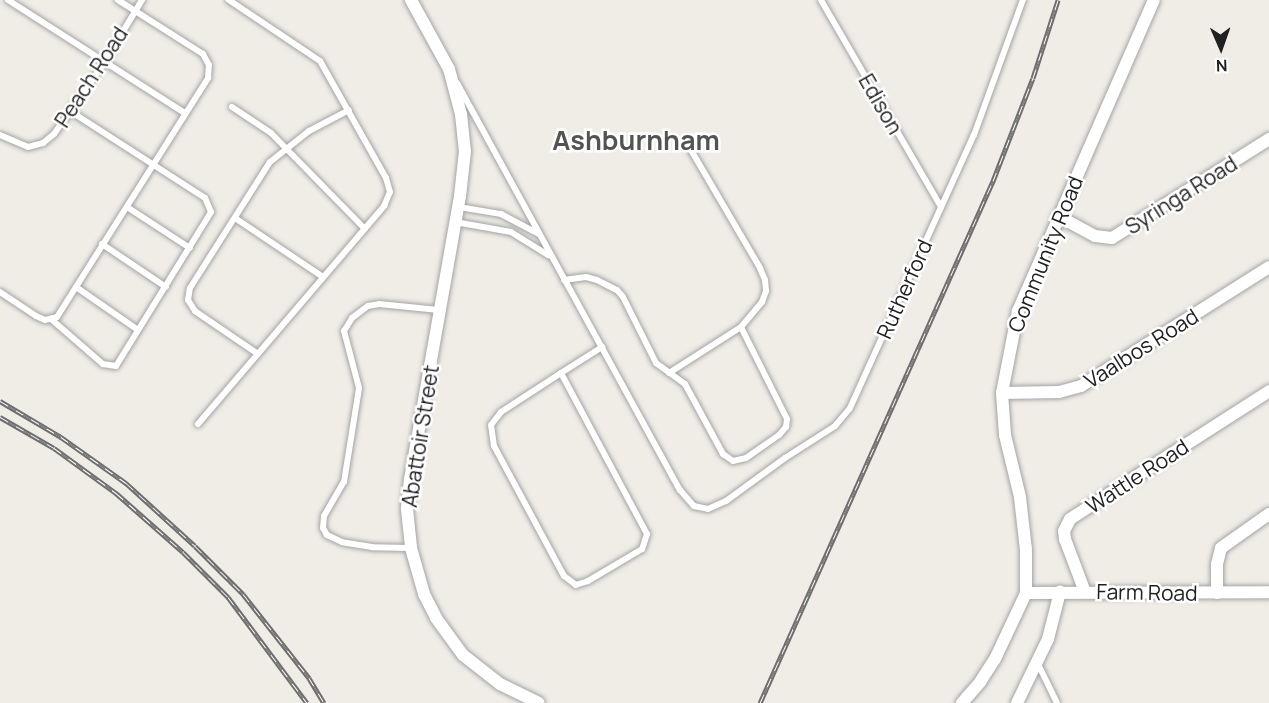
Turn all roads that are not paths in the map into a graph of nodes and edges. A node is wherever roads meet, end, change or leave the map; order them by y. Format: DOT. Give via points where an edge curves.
graph roads {
  1 [pos="8,0"];
  2 [pos="118,0"];
  3 [pos="142,0"];
  4 [pos="229,0"];
  5 [pos="411,0"];
  6 [pos="821,0"];
  7 [pos="1023,0"];
  8 [pos="1154,0"];
  9 [pos="135,11"];
  10 [pos="104,63"];
  11 [pos="449,69"];
  12 [pos="232,107"];
  13 [pos="349,110"];
  14 [pos="70,111"];
  15 [pos="185,114"];
  16 [pos="0,135"];
  17 [pos="1269,139"];
  18 [pos="285,147"];
  19 [pos="690,148"];
  20 [pos="153,166"];
  21 [pos="127,207"];
  22 [pos="458,207"];
  23 [pos="940,207"];
  24 [pos="1058,216"];
  25 [pos="235,218"];
  26 [pos="455,222"];
  27 [pos="365,229"];
  28 [pos="540,234"];
  29 [pos="102,244"];
  30 [pos="190,248"];
  31 [pos="551,257"];
  32 [pos="1269,267"];
  33 [pos="323,277"];
  34 [pos="564,280"];
  35 [pos="76,287"];
  36 [pos="165,287"];
  37 [pos="0,292"];
  38 [pos="440,310"];
  39 [pos="51,320"];
  40 [pos="741,327"];
  41 [pos="138,330"];
  42 [pos="602,347"];
  43 [pos="258,354"];
  44 [pos="561,373"];
  45 [pos="669,373"];
  46 [pos="1269,391"];
  47 [pos="1002,393"];
  48 [pos="198,424"];
  49 [pos="701,509"];
  50 [pos="1269,514"];
  51 [pos="411,548"];
  52 [pos="1085,591"];
  53 [pos="1060,592"];
  54 [pos="1269,592"];
  55 [pos="1026,593"];
  56 [pos="1217,593"];
  57 [pos="1038,664"];
  58 [pos="539,703"];
  59 [pos="962,703"];
  60 [pos="1017,703"];
  61 [pos="1057,703"];
  1 -- 10 [label="lane"];
  2 -- 9 [label="lane"];
  3 -- 9 [label="lane, Peach Road"];
  4 -- 13 [label="lane" via="316,56"];
  5 -- 11 [label="street, Abattoir Street"];
  6 -- 23 [label="lane, Edison"];
  7 -- 23 [label="lane, Rutherford" via="974,135"];
  8 -- 24 [label="street, Community Road"];
  9 -- 10 [label="lane, Peach Road"];
  9 -- 15 [label="lane" via="207,60 208,78"];
  10 -- 14 [label="lane, Peach Road"];
  10 -- 15 [label="lane"];
  11 -- 22 [label="street, Abattoir Street" via="464,141"];
  11 -- 28 [label="lane, Abattoir Street"];
  12 -- 18 [label="lane"];
  13 -- 18 [label="lane"];
  13 -- 27 [label="lane" via="389,185 389,199"];
  14 -- 16 [label="lane, Peach Road" via="54,134 35,146 22,146"];
  14 -- 20 [label="lane"];
  15 -- 20 [label="lane"];
  17 -- 24 [label="street, Syringa Road" via="1112,238 1095,236"];
  18 -- 25 [label="lane" via="264,169"];
  18 -- 27 [label="lane"];
  19 -- 40 [label="lane" via="765,280 762,302"];
  20 -- 21 [label="lane"];
  20 -- 30 [label="lane" via="209,202 209,219"];
  21 -- 29 [label="lane"];
  21 -- 30 [label="lane"];
  22 -- 26 [label="street, Abattoir Street"];
  22 -- 28 [label="lane" via="501,214"];
  23 -- 49 [label="lane, Rutherford" via="850,408 835,426 726,501"];
  24 -- 47 [label="street, Community Road" via="1018,310"];
  25 -- 33 [label="lane"];
  25 -- 43 [label="lane" via="190,288 188,300 195,311"];
  26 -- 31 [label="lane, Abattoir Street" via="511,232"];
  26 -- 38 [label="street, Abattoir Street"];
  27 -- 33 [label="lane"];
  28 -- 31 [label="lane, Abattoir Street"];
  29 -- 35 [label="lane"];
  29 -- 36 [label="lane"];
  30 -- 36 [label="lane"];
  31 -- 34 [label="lane, Abattoir Street"];
  32 -- 47 [label="street, Vaalbos Road" via="1081,386 1059,392"];
  33 -- 43 [label="lane"];
  34 -- 42 [label="lane, Abattoir Street"];
  34 -- 45 [label="lane" via="586,277 617,290 656,363"];
  35 -- 39 [label="lane"];
  35 -- 41 [label="lane"];
  36 -- 41 [label="lane"];
  37 -- 39 [label="lane" via="36,316"];
  38 -- 51 [label="street, Abattoir Street" via="409,488"];
  38 -- 51 [label="lane" via="368,306 352,318 344,332 359,388 344,483 324,516 323,528 327,535 342,542"];
  39 -- 41 [label="lane" via="82,349 108,366 119,362"];
  40 -- 45 [label="lane"];
  40 -- 45 [label="lane" via="788,418 783,431 746,458 733,461 723,454 685,384"];
  42 -- 44 [label="lane"];
  42 -- 49 [label="lane, Abattoir Street" via="680,490"];
  43 -- 48 [label="lane"];
  44 -- 44 [label="lane" via="501,411 494,418 490,433 564,576 576,585 642,549 647,534"];
  46 -- 52 [label="street, Wattle Road" via="1070,519 1065,539"];
  47 -- 55 [label="street, Community Road" via="1005,435 1020,497"];
  50 -- 56 [label="street" via="1221,548"];
  51 -- 58 [label="street, Abattoir Street" via="424,594 463,655 500,684"];
  52 -- 53 [label="street, Farm Road"];
  52 -- 56 [label="street, Farm Road"];
  53 -- 55 [label="street, Farm Road"];
  53 -- 57 [label="street"];
  54 -- 56 [label="street, Farm Road"];
  55 -- 59 [label="street" via="995,658"];
  57 -- 60 [label="street"];
  57 -- 61 [label="lane"];
}
